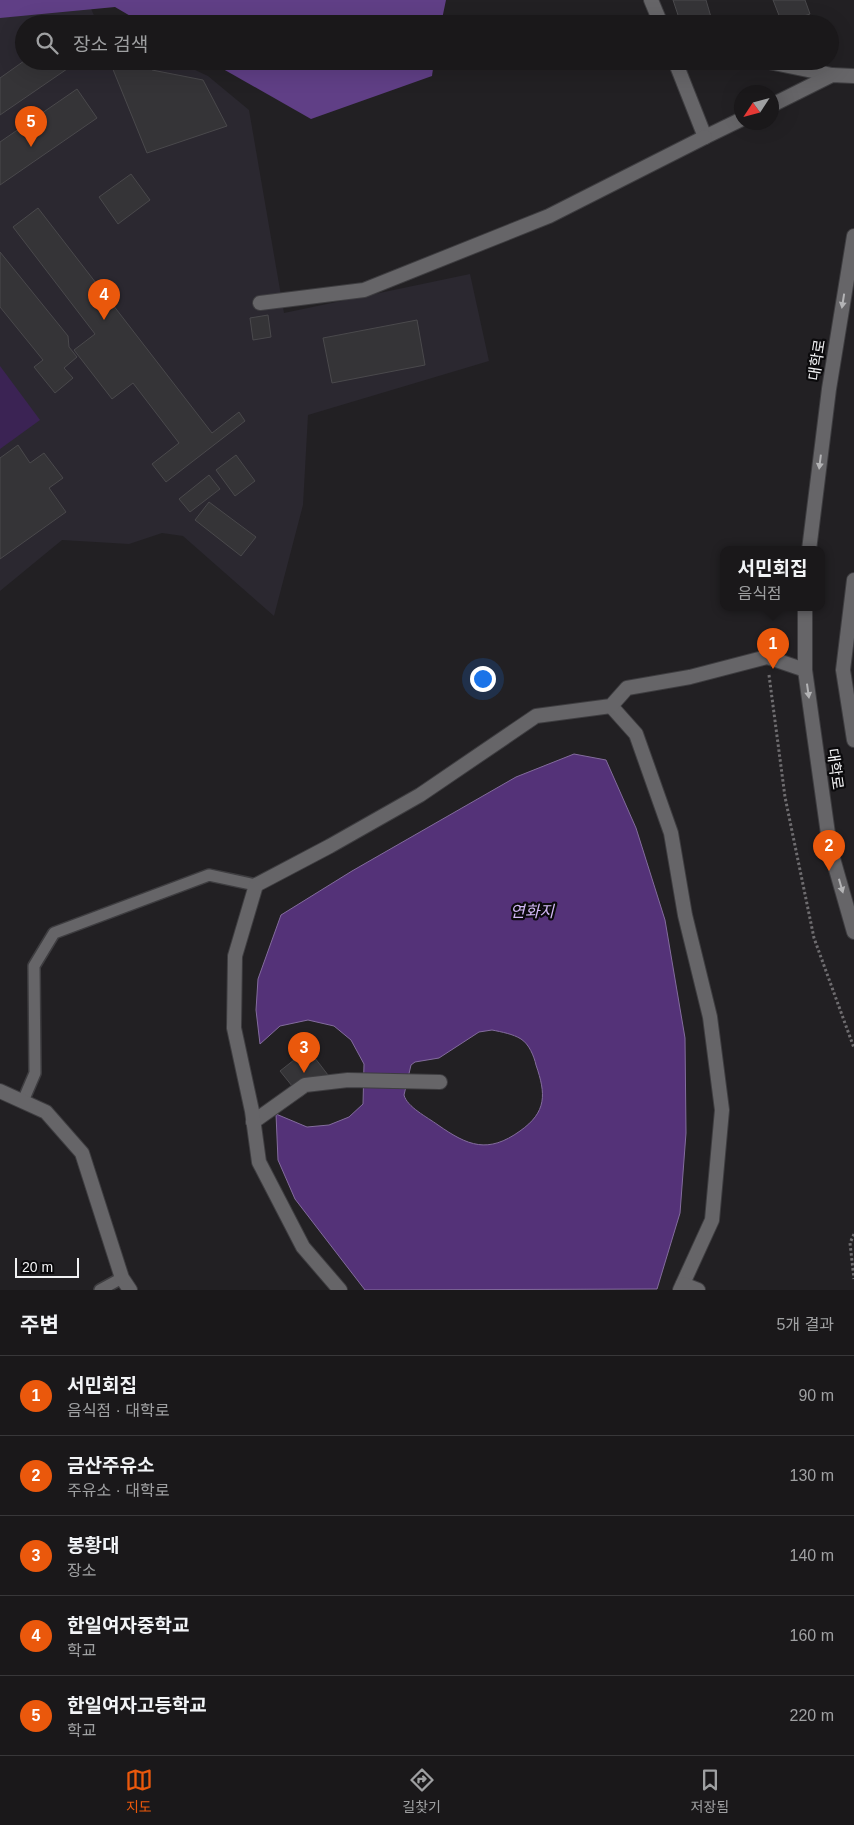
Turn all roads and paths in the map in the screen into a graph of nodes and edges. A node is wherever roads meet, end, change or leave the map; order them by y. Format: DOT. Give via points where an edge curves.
graph roads {
  1 [pos="651,0"];
  2 [pos="657,15"];
  3 [pos="679,70"];
  4 [pos="808,70"];
  5 [pos="832,75"];
  6 [pos="854,76"];
  7 [pos="779,102"];
  8 [pos="734,123"];
  9 [pos="705,137"];
  10 [pos="854,236"];
  11 [pos="260,303"];
  12 [pos="810,546"];
  13 [pos="854,580"];
  14 [pos="805,611"];
  15 [pos="767,657"];
  16 [pos="805,670"];
  17 [pos="611,706"];
  18 [pos="854,740"];
  19 [pos="256,885"];
  20 [pos="854,932"];
  21 [pos="854,1048"];
  22 [pos="440,1082"];
  23 [pos="0,1091"];
  24 [pos="23,1101"];
  25 [pos="253,1122"];
  26 [pos="854,1234"];
  27 [pos="122,1278"];
  28 [pos="854,1279"];
  29 [pos="681,1287"];
  30 [pos="100,1290"];
  31 [pos="130,1290"];
  32 [pos="340,1290"];
  33 [pos="698,1290"];
  1 -- 2 [label="street"];
  3 -- 9 [label="street"];
  4 -- 5 [label="street"];
  5 -- 6 [label="street"];
  5 -- 7 [label="street"];
  8 -- 9 [label="street"];
  9 -- 11 [label="street" via="549,216 364,290"];
  10 -- 12 [label="street, 대학로, one-way" via="829,389"];
  13 -- 18 [label="street, 대학로" via="843,670"];
  14 -- 16 [label="street, 대학로"];
  15 -- 16 [label="street"];
  15 -- 17 [label="street" via="690,677 627,688"];
  15 -- 21 [label="path" via="784,797 814,938"];
  16 -- 20 [label="street, 대학로, one-way" via="830,848"];
  17 -- 19 [label="street" via="536,716 420,795"];
  17 -- 29 [label="street" via="636,734 671,833 685,915 710,1017 721,1100 712,1220"];
  19 -- 24 [label="lane" via="209,875 54,933 34,966 35,1073"];
  19 -- 25 [label="street" via="235,956 234,1028"];
  22 -- 25 [label="street" via="348,1080 305,1085"];
  23 -- 24 [label="street"];
  24 -- 27 [label="street" via="46,1112 82,1153"];
  25 -- 32 [label="street" via="263,1171 303,1247"];
  26 -- 28 [label="path" via="850,1243"];
  27 -- 30 [label="lane"];
  27 -- 31 [label="street"];
  29 -- 33 [label="street"];
}
